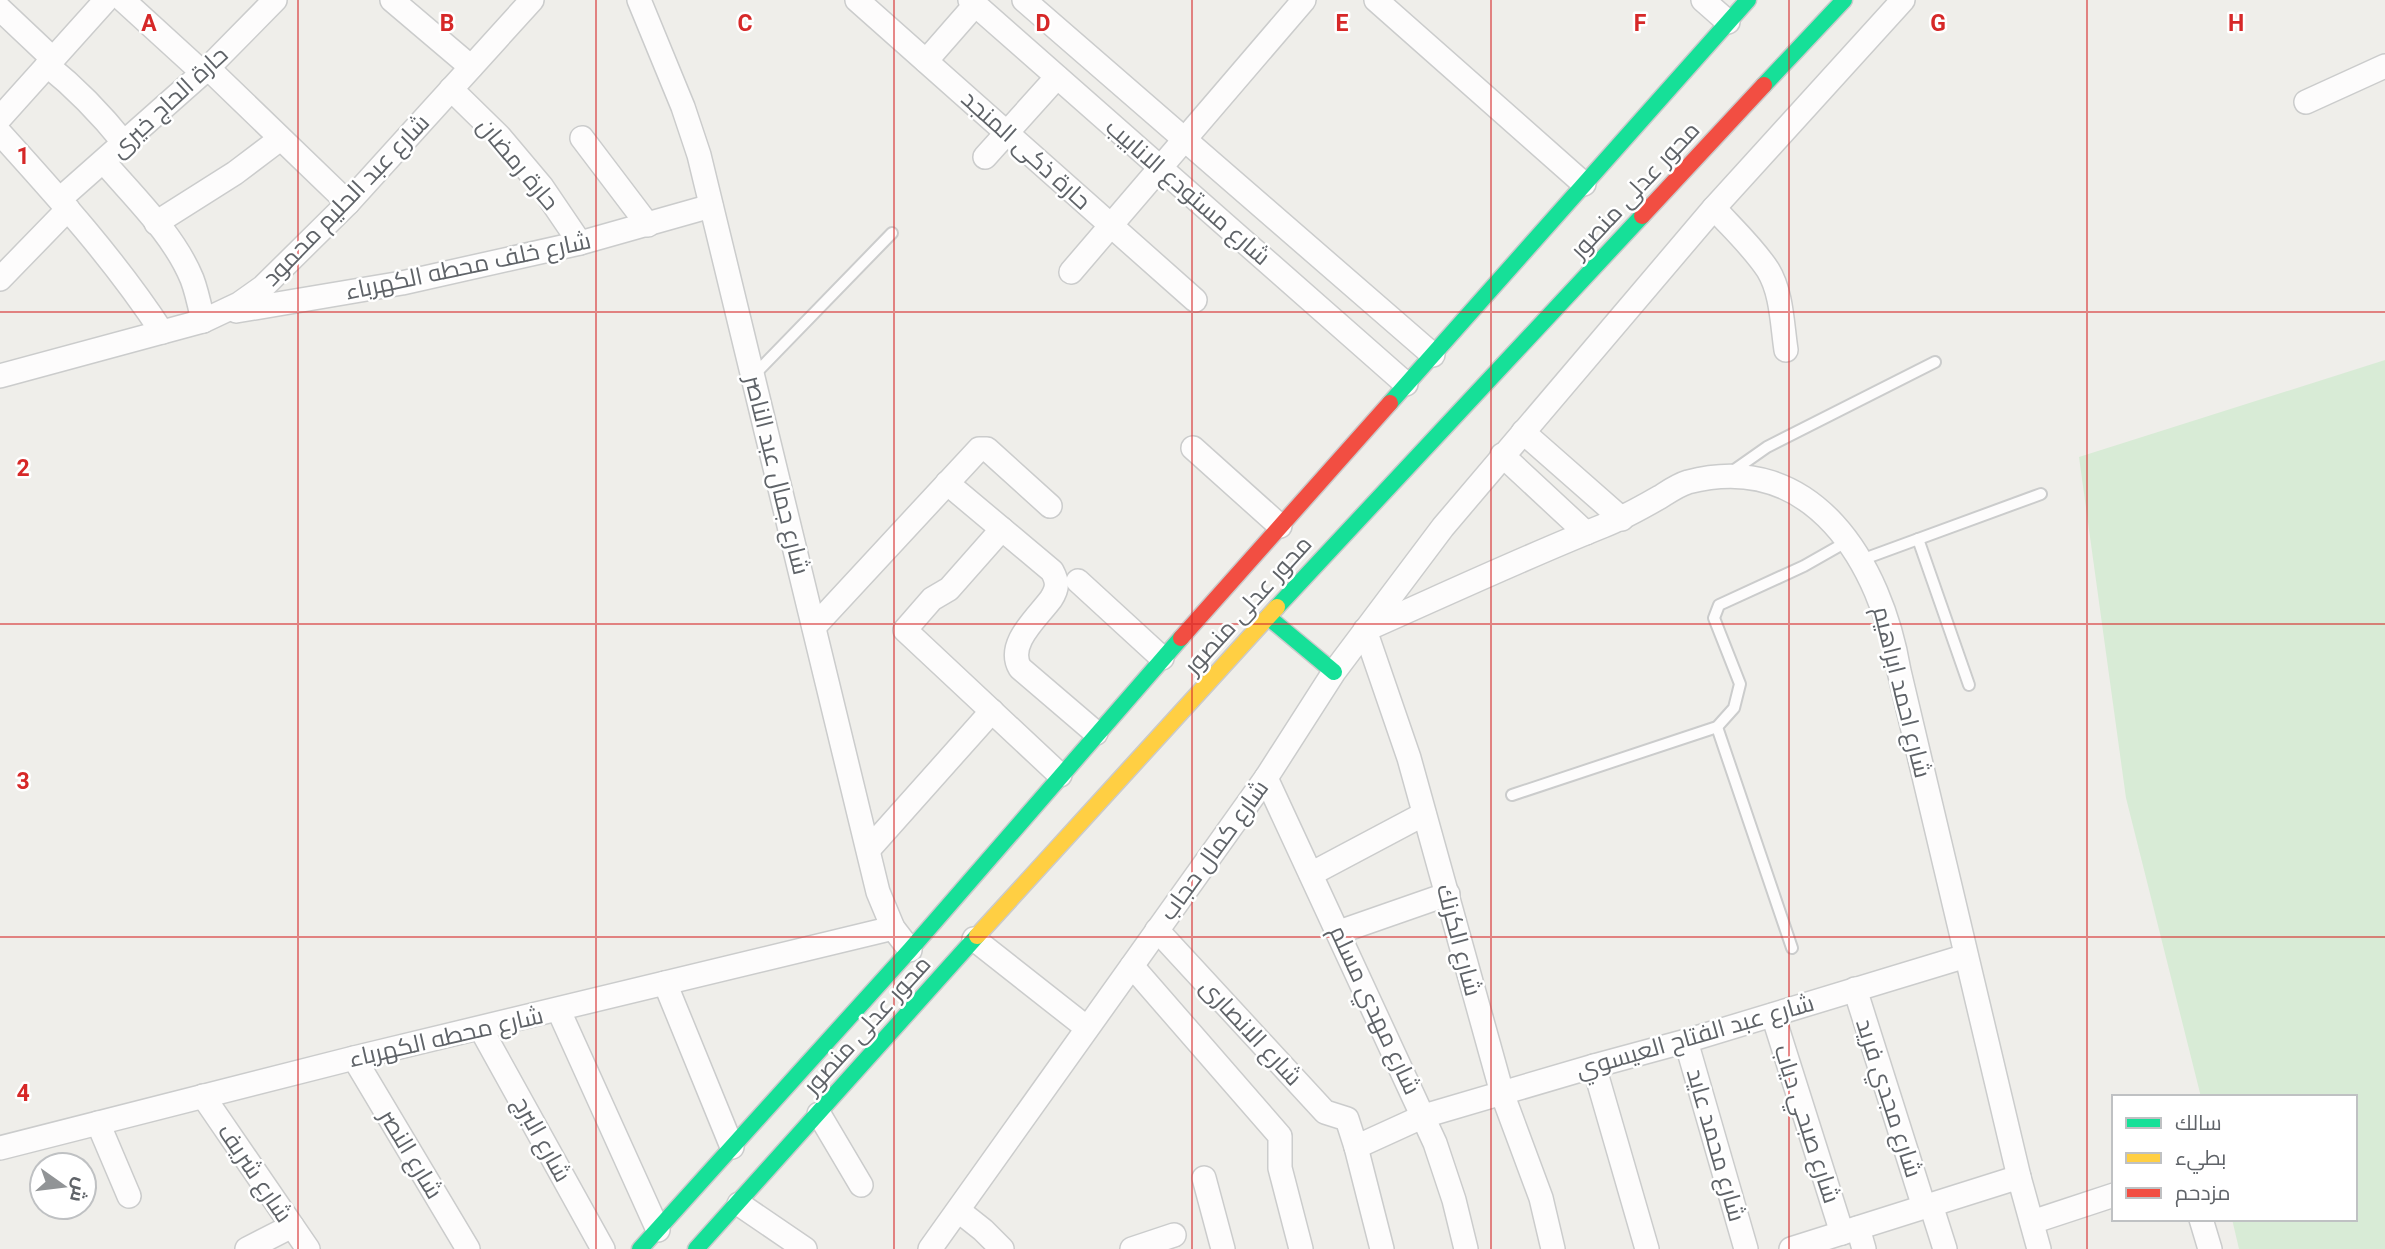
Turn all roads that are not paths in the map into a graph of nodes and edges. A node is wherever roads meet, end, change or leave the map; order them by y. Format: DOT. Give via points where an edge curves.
graph roads {
  1 [pos="106,0"];
  2 [pos="122,0"];
  3 [pos="392,0"];
  4 [pos="532,0"];
  5 [pos="639,0"];
  6 [pos="858,0"];
  7 [pos="1024,0"];
  8 [pos="1304,0"];
  9 [pos="1376,0"];
  10 [pos="1703,0"];
  11 [pos="1748,0"];
  12 [pos="1844,0"];
  13 [pos="1903,0"];
  14 [pos="972,2"];
  15 [pos="263,4"];
  16 [pos="0,9"];
  17 [pos="1728,22"];
  18 [pos="926,61"];
  19 [pos="50,62"];
  20 [pos="2385,66"];
  21 [pos="471,67"];
  22 [pos="206,70"];
  23 [pos="1056,77"];
  24 [pos="451,89"];
  25 [pos="2306,102"];
  26 [pos="0,118"];
  27 [pos="1007,132"];
  28 [pos="0,133"];
  29 [pos="582,138"];
  30 [pos="280,139"];
  31 [pos="1185,139"];
  32 [pos="125,144"];
  33 [pos="985,157"];
  34 [pos="104,162"];
  35 [pos="1160,168"];
  36 [pos="1584,184"];
  37 [pos="348,203"];
  38 [pos="64,204"];
  39 [pos="711,206"];
  40 [pos="1714,208"];
  41 [pos="156,223"];
  42 [pos="648,225"];
  43 [pos="1111,225"];
  44 [pos="892,233"];
  45 [pos="580,243"];
  46 [pos="1071,272"];
  47 [pos="0,279"];
  48 [pos="1195,300"];
  49 [pos="213,317"];
  50 [pos="162,332"];
  51 [pos="1786,350"];
  52 [pos="1433,355"];
  53 [pos="1935,362"];
  54 [pos="0,376"];
  55 [pos="752,377"];
  56 [pos="1406,384"];
  57 [pos="1523,432"];
  58 [pos="1193,448"];
  59 [pos="1502,455"];
  60 [pos="1725,476"];
  61 [pos="947,483"];
  62 [pos="2041,494"];
  63 [pos="1049,506"];
  64 [pos="1622,519"];
  65 [pos="1280,526"];
  66 [pos="1002,529"];
  67 [pos="1586,533"];
  68 [pos="1919,539"];
  69 [pos="1855,551"];
  70 [pos="1078,580"];
  71 [pos="1268,617"];
  72 [pos="814,627"];
  73 [pos="1365,630"];
  74 [pos="1162,658"];
  75 [pos="1334,672"];
  76 [pos="1969,685"];
  77 [pos="992,711"];
  78 [pos="1717,727"];
  79 [pos="1096,733"];
  80 [pos="1060,775"];
  81 [pos="1266,778"];
  82 [pos="1512,795"];
  83 [pos="1424,814"];
  84 [pos="869,849"];
  85 [pos="1311,874"];
  86 [pos="1448,894"];
  87 [pos="893,928"];
  88 [pos="1157,930"];
  89 [pos="1339,932"];
  90 [pos="974,939"];
  91 [pos="1792,948"];
  92 [pos="911,950"];
  93 [pos="1966,957"];
  94 [pos="1132,966"];
  95 [pos="665,983"];
  96 [pos="1855,989"];
  97 [pos="559,1011"];
  98 [pos="1773,1015"];
  99 [pos="1087,1028"];
  100 [pos="481,1029"];
  101 [pos="1686,1041"];
  102 [pos="354,1058"];
  103 [pos="1594,1066"];
  104 [pos="1502,1093"];
  105 [pos="203,1096"];
  106 [pos="819,1114"];
  107 [pos="1424,1116"];
  108 [pos="98,1123"];
  109 [pos="732,1147"];
  110 [pos="1356,1147"];
  111 [pos="0,1148"];
  112 [pos="2019,1177"];
  113 [pos="1204,1178"];
  114 [pos="861,1185"];
  115 [pos="130,1196"];
  116 [pos="2112,1196"];
  117 [pos="738,1203"];
  118 [pos="1928,1206"];
  119 [pos="959,1211"];
  120 [pos="2202,1221"];
  121 [pos="2032,1222"];
  122 [pos="292,1226"];
  123 [pos="658,1230"];
  124 [pos="1174,1235"];
  125 [pos="1855,1236"];
  126 [pos="247,1249"];
  127 [pos="308,1249"];
  128 [pos="468,1249"];
  129 [pos="603,1249"];
  130 [pos="640,1249"];
  131 [pos="696,1249"];
  132 [pos="805,1249"];
  133 [pos="930,1249"];
  134 [pos="1002,1249"];
  135 [pos="1132,1249"];
  136 [pos="1223,1249"];
  137 [pos="1301,1249"];
  138 [pos="1382,1249"];
  139 [pos="1466,1249"];
  140 [pos="1553,1249"];
  141 [pos="1647,1249"];
  142 [pos="1746,1249"];
  143 [pos="1791,1249"];
  144 [pos="1945,1249"];
  145 [pos="2039,1249"];
  146 [pos="2210,1249"];
  1 -- 19 [label="street"];
  2 -- 22 [label="street"];
  3 -- 21 [label="street"];
  4 -- 21 [label="street, شارع عبد الحليم محمود"];
  5 -- 39 [label="street, شارع جمال عبد الناصر" via="683,107"];
  6 -- 18 [label="street, حارة ذكى المنجد"];
  7 -- 31 [label="street, شارع مستودع الانابيب"];
  8 -- 31 [label="street"];
  9 -- 36 [label="street"];
  10 -- 17 [label="street"];
  11 -- 17 [label="main road, محور عدلى منصور"];
  12 -- 71 [label="main road, محور عدلى منصور"];
  13 -- 40 [label="street, شارع كمال حجاب"];
  14 -- 18 [label="street"];
  14 -- 23 [label="street, شارع مستودع الانابيب"];
  15 -- 22 [label="street, حارة الحاج خيرى"];
  16 -- 19 [label="street"];
  17 -- 36 [label="main road, محور عدلى منصور"];
  18 -- 27 [label="street, حارة ذكى المنجد"];
  19 -- 26 [label="street"];
  19 -- 32 [label="street"];
  20 -- 25 [label="street"];
  21 -- 24 [label="street, شارع عبد الحليم محمود"];
  22 -- 30 [label="street"];
  22 -- 32 [label="street, حارة الحاج خيرى"];
  23 -- 27 [label="street"];
  23 -- 35 [label="street, شارع مستودع الانابيب"];
  24 -- 37 [label="street, شارع عبد الحليم محمود"];
  24 -- 45 [label="street, حارة رمضان" via="542,187"];
  27 -- 33 [label="street"];
  27 -- 43 [label="street, حارة ذكى المنجد"];
  28 -- 38 [label="street"];
  29 -- 42 [label="street"];
  30 -- 37 [label="street"];
  30 -- 41 [label="street"];
  31 -- 35 [label="street"];
  31 -- 52 [label="street, شارع مستودع الانابيب"];
  32 -- 34 [label="street, حارة الحاج خيرى"];
  34 -- 38 [label="street, حارة الحاج خيرى"];
  34 -- 41 [label="street"];
  35 -- 43 [label="street"];
  35 -- 56 [label="street, شارع مستودع الانابيب"];
  36 -- 52 [label="main road, محور عدلى منصور"];
  37 -- 49 [label="street, شارع عبد الحليم محمود" via="263,287"];
  38 -- 47 [label="street, حارة الحاج خيرى"];
  38 -- 50 [label="street"];
  39 -- 42 [label="street, شارع خلف محطه الكهرباء"];
  39 -- 55 [label="street, شارع جمال عبد الناصر"];
  40 -- 51 [label="street" via="1769,272"];
  40 -- 57 [label="street, شارع كمال حجاب"];
  41 -- 49 [label="street" via="179,254"];
  42 -- 45 [label="street, شارع خلف محطه الكهرباء"];
  43 -- 46 [label="street"];
  43 -- 48 [label="street, حارة ذكى المنجد"];
  44 -- 55 [label="lane"];
  45 -- 49 [label="street, شارع خلف محطه الكهرباء" via="402,283"];
  49 -- 50 [label="street, شارع عبد الحليم محمود"];
  50 -- 54 [label="street, شارع عبد الحليم محمود"];
  52 -- 56 [label="main road, محور عدلى منصور"];
  53 -- 60 [label="lane" via="1767,447"];
  55 -- 72 [label="street, شارع جمال عبد الناصر"];
  56 -- 65 [label="main road, محور عدلى منصور"];
  57 -- 59 [label="street, شارع كمال حجاب"];
  57 -- 64 [label="street"];
  58 -- 65 [label="street"];
  59 -- 67 [label="street"];
  59 -- 73 [label="street, شارع كمال حجاب"];
  60 -- 64 [label="street, شارع احمد ابراهيم" via="1685,483"];
  60 -- 69 [label="street, شارع احمد ابراهيم" via="1765,479 1797,494 1825,515"];
  61 -- 63 [label="street" via="985,448"];
  61 -- 66 [label="street"];
  61 -- 72 [label="street"];
  62 -- 68 [label="lane"];
  64 -- 67 [label="street, شارع احمد ابراهيم"];
  65 -- 74 [label="main road, محور عدلى منصور"];
  66 -- 77 [label="street" via="905,630"];
  66 -- 79 [label="street" via="1057,580 1057,590 1015,648 1015,659"];
  67 -- 73 [label="street, شارع احمد ابراهيم"];
  68 -- 69 [label="lane"];
  68 -- 76 [label="lane"];
  69 -- 78 [label="lane" via="1804,566 1719,606 1714,618 1740,684 1734,708"];
  69 -- 93 [label="street, شارع احمد ابراهيم" via="1882,604 1894,642"];
  70 -- 74 [label="street"];
  71 -- 75 [label="main road"];
  71 -- 90 [label="main road, محور عدلى منصور"];
  72 -- 84 [label="street, شارع جمال عبد الناصر"];
  73 -- 75 [label="street, شارع كمال حجاب"];
  73 -- 83 [label="street, شارع الكرنك"];
  74 -- 79 [label="main road, محور عدلى منصور"];
  75 -- 81 [label="street, شارع كمال حجاب"];
  77 -- 80 [label="street"];
  77 -- 84 [label="street"];
  78 -- 82 [label="lane"];
  78 -- 91 [label="lane"];
  79 -- 80 [label="main road, محور عدلى منصور"];
  80 -- 92 [label="main road, محور عدلى منصور"];
  81 -- 85 [label="street, شارع مهدي مسلم"];
  81 -- 88 [label="street, شارع كمال حجاب"];
  83 -- 85 [label="street"];
  83 -- 86 [label="street, شارع الكرنك"];
  84 -- 87 [label="street, شارع جمال عبد الناصر" via="881,902"];
  85 -- 89 [label="street, شارع مهدي مسلم"];
  86 -- 89 [label="street"];
  86 -- 104 [label="street, شارع الكرنك"];
  87 -- 92 [label="street, شارع جمال عبد الناصر"];
  87 -- 95 [label="street, شارع محطه الكهرباء"];
  88 -- 94 [label="street, شارع كمال حجاب"];
  88 -- 110 [label="street, شارع الانصارى" via="1325,1112 1347,1119"];
  89 -- 107 [label="street, شارع مهدي مسلم"];
  90 -- 99 [label="street"];
  90 -- 106 [label="main road, محور عدلى منصور"];
  92 -- 109 [label="main road, محور عدلى منصور"];
  93 -- 96 [label="street, شارع عبد الفتاح العيسوي"];
  93 -- 112 [label="street, شارع احمد ابراهيم"];
  94 -- 99 [label="street, شارع كمال حجاب"];
  94 -- 137 [label="street" via="1277,1131 1280,1168"];
  95 -- 97 [label="street, شارع محطه الكهرباء"];
  95 -- 109 [label="street"];
  96 -- 98 [label="street, شارع عبد الفتاح العيسوي"];
  96 -- 118 [label="street, شارع مجدي فريد"];
  97 -- 100 [label="street, شارع محطه الكهرباء"];
  97 -- 123 [label="street"];
  98 -- 101 [label="street, شارع عبد الفتاح العيسوي"];
  98 -- 125 [label="street, شارع صبحي دياب"];
  99 -- 119 [label="street, شارع كمال حجاب"];
  100 -- 102 [label="street, شارع محطه الكهرباء"];
  100 -- 129 [label="street, شارع البرج"];
  101 -- 103 [label="street, شارع عبد الفتاح العيسوي"];
  101 -- 142 [label="street, شارع محمد عايد"];
  102 -- 105 [label="street, شارع محطه الكهرباء"];
  102 -- 128 [label="street, شارع النصر"];
  103 -- 104 [label="street, شارع عبد الفتاح العيسوي"];
  103 -- 141 [label="street"];
  104 -- 107 [label="street, شارع عبد الفتاح العيسوي"];
  104 -- 140 [label="street, شارع الكرنك" via="1541,1198"];
  105 -- 108 [label="street, شارع محطه الكهرباء"];
  105 -- 122 [label="street, شارع شريف"];
  106 -- 114 [label="street"];
  106 -- 117 [label="main road, محور عدلى منصور"];
  107 -- 110 [label="street, شارع عبد الفتاح العيسوي"];
  107 -- 139 [label="street, شارع مهدي مسلم" via="1451,1189"];
  108 -- 111 [label="street, شارع محطه الكهرباء"];
  108 -- 115 [label="street"];
  109 -- 123 [label="main road, محور عدلى منصور"];
  110 -- 138 [label="street"];
  112 -- 118 [label="street"];
  112 -- 121 [label="street, شارع احمد ابراهيم"];
  113 -- 136 [label="street"];
  116 -- 121 [label="street"];
  117 -- 131 [label="main road, محور عدلى منصور"];
  117 -- 132 [label="street"];
  118 -- 125 [label="street"];
  118 -- 144 [label="street, شارع مجدي فريد"];
  119 -- 133 [label="street, شارع كمال حجاب"];
  119 -- 134 [label="street"];
  120 -- 146 [label="street"];
  121 -- 145 [label="street, شارع احمد ابراهيم"];
  122 -- 126 [label="street"];
  122 -- 127 [label="street, شارع شريف"];
  123 -- 130 [label="main road, محور عدلى منصور"];
  124 -- 135 [label="street"];
  125 -- 143 [label="street"];
}
